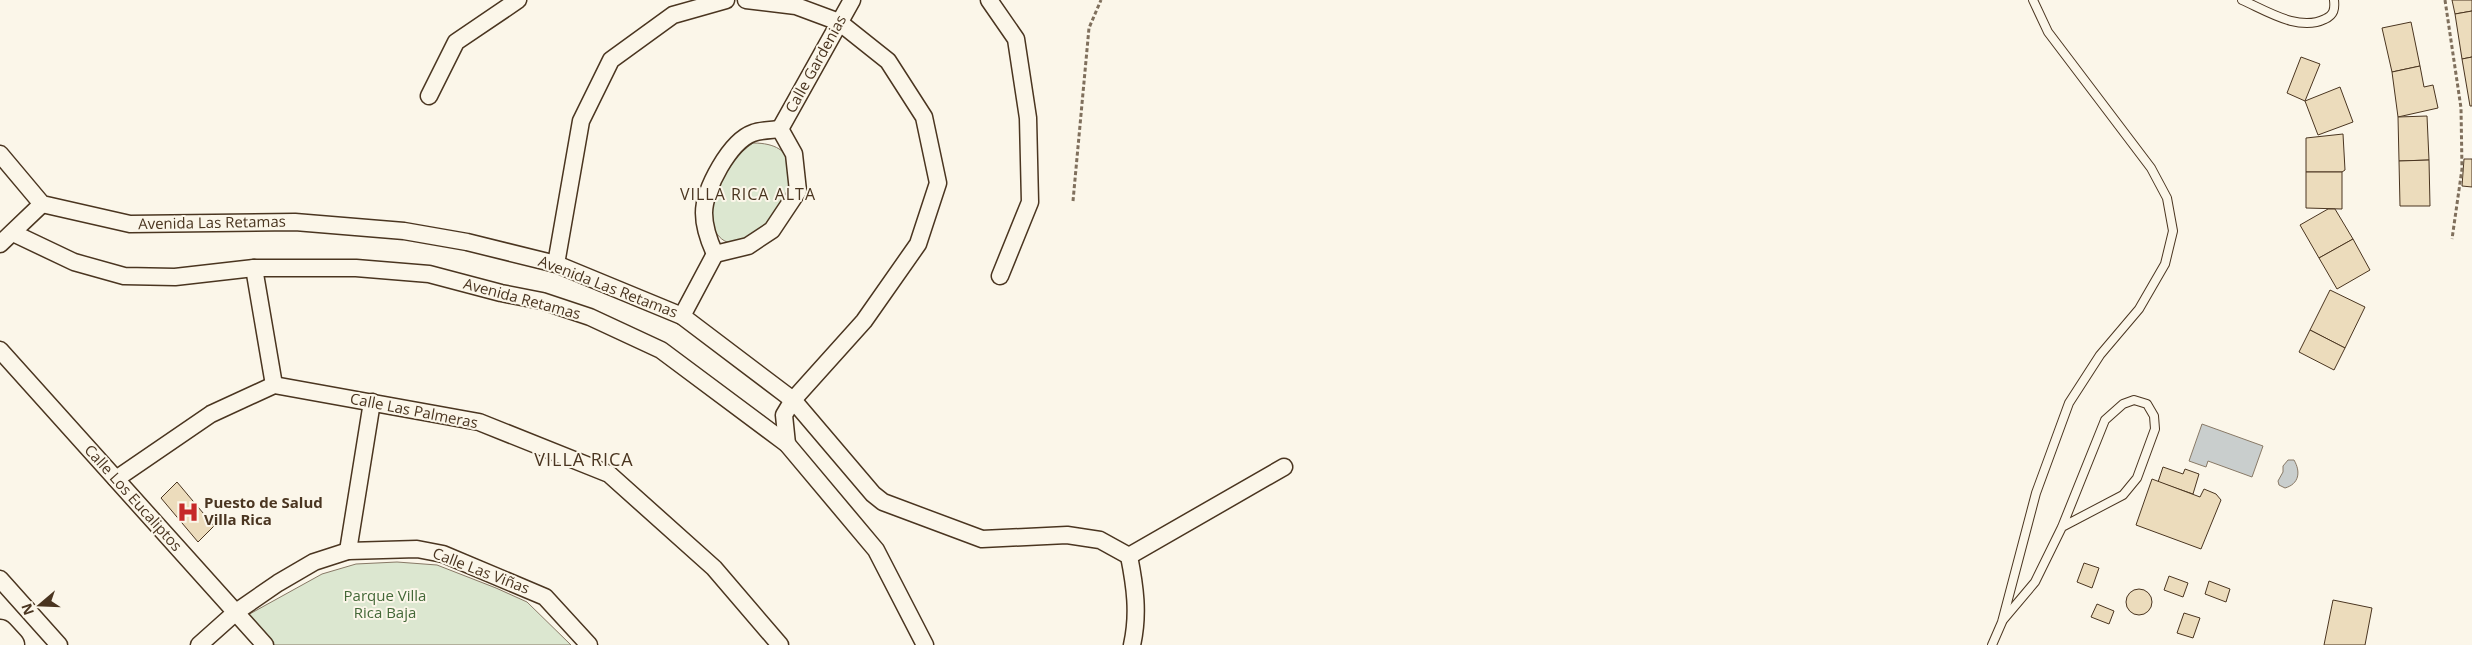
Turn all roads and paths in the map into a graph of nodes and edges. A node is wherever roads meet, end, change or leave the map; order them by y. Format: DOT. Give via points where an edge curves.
graph roads {
  1 [pos="518,0"];
  2 [pos="726,0"];
  3 [pos="746,0"];
  4 [pos="852,0"];
  5 [pos="990,0"];
  6 [pos="1101,0"];
  7 [pos="2033,0"];
  8 [pos="2242,0"];
  9 [pos="2334,0"];
  10 [pos="2445,0"];
  11 [pos="839,22"];
  12 [pos="429,96"];
  13 [pos="780,129"];
  14 [pos="0,154"];
  15 [pos="1073,201"];
  16 [pos="42,204"];
  17 [pos="13,233"];
  18 [pos="2452,239"];
  19 [pos="0,244"];
  20 [pos="715,254"];
  21 [pos="556,264"];
  22 [pos="254,268"];
  23 [pos="1000,276"];
  24 [pos="682,316"];
  25 [pos="0,350"];
  26 [pos="274,384"];
  27 [pos="793,400"];
  28 [pos="372,402"];
  29 [pos="787,444"];
  30 [pos="1284,467"];
  31 [pos="116,479"];
  32 [pos="2062,527"];
  33 [pos="348,551"];
  34 [pos="1129,556"];
  35 [pos="0,580"];
  36 [pos="236,612"];
  37 [pos="2002,622"];
  38 [pos="0,633"];
  39 [pos="11,645"];
  40 [pos="59,645"];
  41 [pos="199,645"];
  42 [pos="265,645"];
  43 [pos="589,645"];
  44 [pos="780,645"];
  45 [pos="925,645"];
  46 [pos="1132,645"];
  47 [pos="1992,645"];
  1 -- 12 [label="street" via="456,42"];
  2 -- 21 [label="street" via="673,15 611,60 581,121"];
  3 -- 11 [label="street" via="796,6"];
  4 -- 11 [label="street, Calle Gardenias"];
  5 -- 23 [label="street" via="1016,39 1028,118 1030,202"];
  6 -- 15 [label="path" via="1089,28"];
  7 -- 37 [label="lane" via="2048,32 2151,168 2168,198 2173,231 2164,264 2140,309 2100,355 2070,403 2036,493"];
  8 -- 9 [label="lane" via="2303,24 2331,16 2335,9"];
  10 -- 18 [label="path" via="2461,108 2462,169"];
  11 -- 13 [label="street, Calle Gardenias"];
  11 -- 27 [label="street" via="888,61 924,117 938,183 918,244 864,321"];
  13 -- 20 [label="street, Calle Gardenias" via="752,133 724,158 704,212 707,238"];
  13 -- 20 [label="street, Calle Gardenias" via="794,154 798,191 772,230 748,246"];
  14 -- 16 [label="street"];
  16 -- 17 [label="street"];
  16 -- 21 [label="street, Avenida Las Retamas" via="130,224 295,222 404,231 467,242"];
  17 -- 19 [label="street"];
  17 -- 22 [label="street, Avenida Retamas" via="74,262 124,276 175,277"];
  20 -- 24 [label="street"];
  21 -- 24 [label="street, Avenida Las Retamas"];
  22 -- 26 [label="street"];
  22 -- 29 [label="street, Avenida Retamas" via="356,268 429,274 542,300 590,317 661,350"];
  24 -- 27 [label="street, Avenida Las Retamas"];
  25 -- 31 [label="street, Calle Los Eucaliptos"];
  26 -- 28 [label="street, Calle Las Palmeras"];
  26 -- 31 [label="street" via="212,414"];
  27 -- 29 [label="street" via="784,415"];
  27 -- 34 [label="street, Avenida Las Retamas" via="873,494 884,502 982,539 1067,535 1100,540"];
  28 -- 33 [label="street"];
  28 -- 44 [label="street, Calle Las Palmeras" via="479,422 610,474 714,568"];
  29 -- 45 [label="street, Avenida Retamas" via="876,550"];
  30 -- 34 [label="street"];
  31 -- 36 [label="street, Calle Los Eucaliptos"];
  32 -- 32 [label="lane" via="2123,495 2137,478 2155,429 2154,416 2147,404 2134,400 2122,404 2104,420"];
  32 -- 37 [label="lane" via="2035,582"];
  33 -- 36 [label="street, Calle Las Viñas" via="314,562"];
  33 -- 43 [label="street, Calle Las Viñas" via="417,548 443,554 546,597"];
  34 -- 46 [label="street" via="1136,591 1136,628"];
  35 -- 40 [label="street"];
  36 -- 41 [label="street, Calle Las Viñas"];
  36 -- 42 [label="street, Calle Los Eucaliptos"];
  37 -- 47 [label="lane"];
  38 -- 39 [label="highway"];
}
